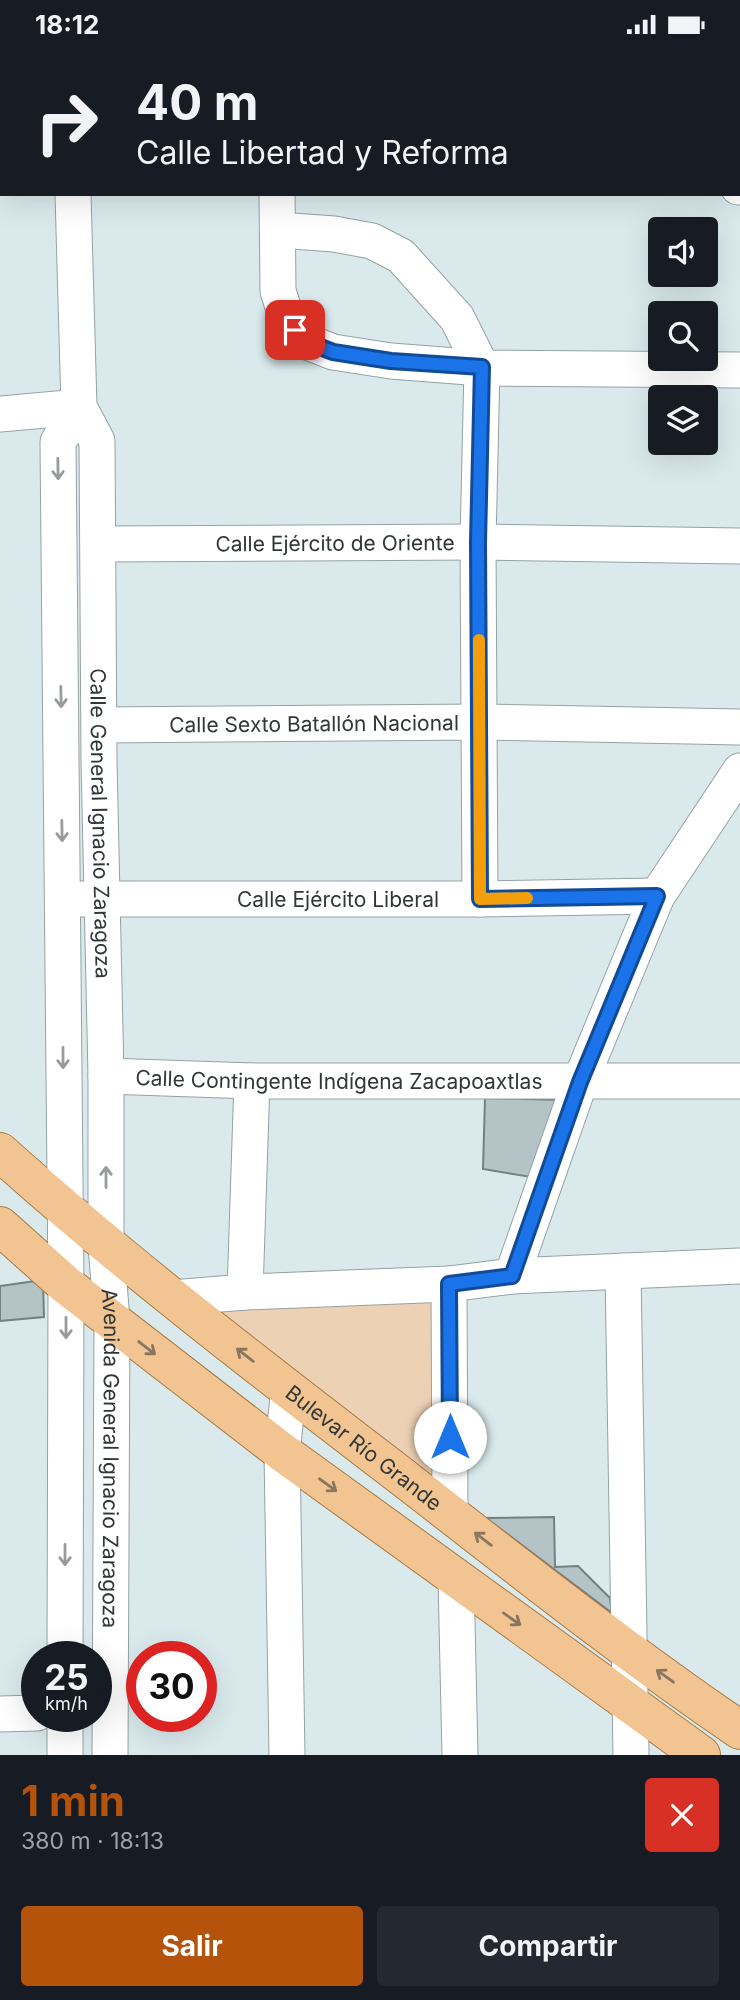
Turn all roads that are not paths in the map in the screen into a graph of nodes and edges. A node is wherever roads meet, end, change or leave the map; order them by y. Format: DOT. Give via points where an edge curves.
graph roads {
  1 [pos="73,196"];
  2 [pos="277,196"];
  3 [pos="278,230"];
  4 [pos="482,367"];
  5 [pos="740,370"];
  6 [pos="79,407"];
  7 [pos="0,414"];
  8 [pos="478,542"];
  9 [pos="99,544"];
  10 [pos="740,546"];
  11 [pos="99,623"];
  12 [pos="60,624"];
  13 [pos="480,723"];
  14 [pos="99,725"];
  15 [pos="740,727"];
  16 [pos="99,761"];
  17 [pos="61,763"];
  18 [pos="740,771"];
  19 [pos="657,896"];
  20 [pos="63,898"];
  21 [pos="100,899"];
  22 [pos="480,899"];
  23 [pos="106,1076"];
  24 [pos="252,1081"];
  25 [pos="740,1081"];
  26 [pos="580,1082"];
  27 [pos="0,1152"];
  28 [pos="65,1210"];
  29 [pos="0,1226"];
  30 [pos="106,1245"];
  31 [pos="15,1257"];
  32 [pos="740,1266"];
  33 [pos="623,1272"];
  34 [pos="512,1276"];
  35 [pos="449,1284"];
  36 [pos="66,1285"];
  37 [pos="245,1292"];
  38 [pos="172,1298"];
  39 [pos="112,1321"];
  40 [pos="289,1389"];
  41 [pos="282,1452"];
  42 [pos="450,1513"];
  43 [pos="456,1579"];
  44 [pos="65,1641"];
  45 [pos="105,1641"];
  46 [pos="629,1650"];
  47 [pos="631,1703"];
  48 [pos="21,1713"];
  49 [pos="0,1714"];
  50 [pos="731,1717"];
  51 [pos="65,1732"];
  52 [pos="106,1732"];
  53 [pos="65,1755"];
  54 [pos="110,1755"];
  55 [pos="287,1755"];
  56 [pos="460,1755"];
  57 [pos="631,1755"];
  58 [pos="701,1755"];
  1 -- 6 [label="street, Calle General Ignacio Zaragoza"];
  2 -- 3 [label="street"];
  3 -- 4 [label="street" via="372,241 401,256 457,318"];
  3 -- 4 [label="street" via="278,291 286,316 305,341 333,352"];
  4 -- 5 [label="street"];
  4 -- 8 [label="street"];
  6 -- 7 [label="street"];
  6 -- 9 [label="street, Calle General Ignacio Zaragoza" via="97,441"];
  6 -- 12 [label="street, Calle General Ignacio Zaragoza, one-way" via="58,442"];
  8 -- 9 [label="street, Calle Ejército de Oriente"];
  8 -- 10 [label="street, Calle Ejército de Oriente"];
  8 -- 13 [label="street"];
  9 -- 11 [label="street, Calle General Ignacio Zaragoza"];
  11 -- 12 [label="street"];
  11 -- 14 [label="street, Calle General Ignacio Zaragoza"];
  12 -- 17 [label="street, Calle General Ignacio Zaragoza, one-way"];
  13 -- 14 [label="street, Calle Sexto Batallón Nacional"];
  13 -- 15 [label="street, Calle Sexto Batallón Nacional"];
  13 -- 22 [label="street"];
  14 -- 16 [label="street, Calle General Ignacio Zaragoza"];
  16 -- 17 [label="street"];
  16 -- 21 [label="street, Calle General Ignacio Zaragoza"];
  17 -- 20 [label="street, Calle General Ignacio Zaragoza, one-way"];
  18 -- 19 [label="street"];
  19 -- 22 [label="street, Calle Ejército Liberal"];
  19 -- 26 [label="street"];
  20 -- 21 [label="street, Calle Ejército Liberal"];
  20 -- 28 [label="street, Calle General Ignacio Zaragoza, one-way"];
  21 -- 22 [label="street, Calle Ejército Liberal"];
  21 -- 23 [label="street, Calle General Ignacio Zaragoza"];
  23 -- 24 [label="street, Calle Contingente Indígena Zacapoaxtlas"];
  30 -- 23 [label="street, Calle General Ignacio Zaragoza, one-way"];
  24 -- 26 [label="street, Calle Contingente Indígena Zacapoaxtlas"];
  24 -- 37 [label="street"];
  25 -- 26 [label="street, Calle Contingente Indígena Zacapoaxtlas"];
  26 -- 34 [label="street"];
  27 -- 28 [label="main road, Bulevar Río Grande"];
  28 -- 30 [label="main road, Bulevar Río Grande"];
  28 -- 36 [label="street, Avenida General Ignacio Zaragoza"];
  29 -- 31 [label="main road"];
  30 -- 38 [label="main road, Bulevar Río Grande"];
  30 -- 39 [label="street, Avenida General Ignacio Zaragoza"];
  31 -- 36 [label="main road"];
  32 -- 33 [label="street"];
  33 -- 34 [label="street"];
  33 -- 46 [label="street"];
  34 -- 35 [label="street"];
  35 -- 37 [label="street"];
  35 -- 42 [label="street"];
  36 -- 39 [label="main road"];
  36 -- 44 [label="street, Avenida General Ignacio Zaragoza, one-way"];
  37 -- 38 [label="street"];
  40 -- 38 [label="main road, Bulevar Río Grande, one-way"];
  39 -- 41 [label="main road, one-way"];
  39 -- 45 [label="street, Avenida General Ignacio Zaragoza"];
  40 -- 41 [label="street"];
  40 -- 42 [label="main road, Bulevar Río Grande"];
  41 -- 43 [label="main road, one-way"];
  41 -- 55 [label="street"];
  46 -- 42 [label="main road, Bulevar Río Grande, one-way"];
  43 -- 47 [label="main road, one-way"];
  43 -- 56 [label="street"];
  46 -- 47 [label="street"];
  50 -- 46 [label="main road, Bulevar Río Grande, one-way"];
  47 -- 57 [label="street"];
  47 -- 58 [label="main road"];
  48 -- 49 [label="street"];
  51 -- 53 [label="street"];
  52 -- 54 [label="street, Avenida General Ignacio Zaragoza"];
}
